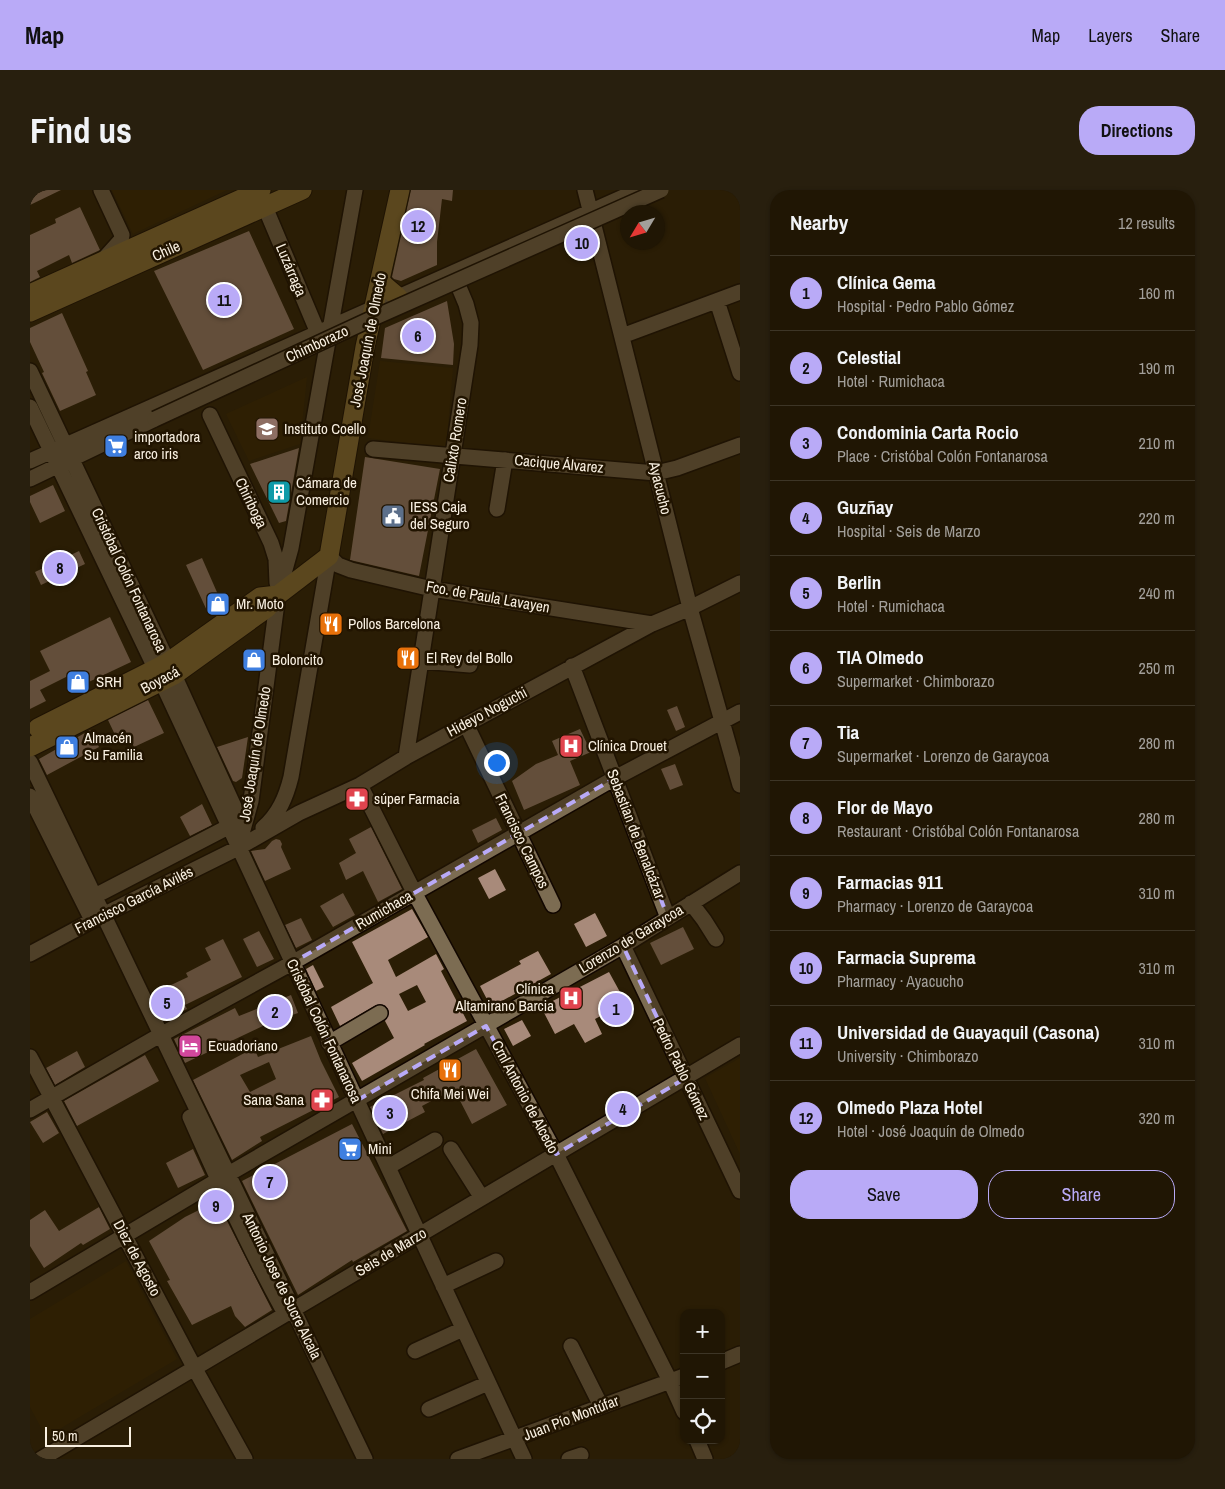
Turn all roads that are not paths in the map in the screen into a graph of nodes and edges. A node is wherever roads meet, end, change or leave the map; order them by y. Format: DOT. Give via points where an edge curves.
graph roads {
  1 [pos="101,190"];
  2 [pos="302,190"];
  3 [pos="355,190"];
  4 [pos="400,190"];
  5 [pos="585,190"];
  6 [pos="639,190"];
  7 [pos="660,190"];
  8 [pos="263,198"];
  9 [pos="590,211"];
  10 [pos="103,260"];
  11 [pos="453,273"];
  12 [pos="380,280"];
  13 [pos="740,292"];
  14 [pos="30,294"];
  15 [pos="398,297"];
  16 [pos="716,301"];
  17 [pos="374,308"];
  18 [pos="30,312"];
  19 [pos="324,331"];
  20 [pos="622,336"];
  21 [pos="30,372"];
  22 [pos="740,373"];
  23 [pos="30,408"];
  24 [pos="210,415"];
  25 [pos="740,445"];
  26 [pos="373,449"];
  27 [pos="61,455"];
  28 [pos="453,455"];
  29 [pos="506,460"];
  30 [pos="30,461"];
  31 [pos="656,473"];
  32 [pos="30,479"];
  33 [pos="497,509"];
  34 [pos="329,556"];
  35 [pos="740,583"];
  36 [pos="432,589"];
  37 [pos="278,594"];
  38 [pos="690,608"];
  39 [pos="652,624"];
  40 [pos="421,660"];
  41 [pos="470,665"];
  42 [pos="572,666"];
  43 [pos="164,672"];
  44 [pos="740,712"];
  45 [pos="722,722"];
  46 [pos="466,724"];
  47 [pos="30,732"];
  48 [pos="30,739"];
  49 [pos="30,747"];
  50 [pos="406,757"];
  51 [pos="30,762"];
  52 [pos="615,778"];
  53 [pos="30,782"];
  54 [pos="360,785"];
  55 [pos="740,785"];
  56 [pos="30,796"];
  57 [pos="228,827"];
  58 [pos="518,833"];
  59 [pos="238,848"];
  60 [pos="740,873"];
  61 [pos="414,892"];
  62 [pos="95,896"];
  63 [pos="691,903"];
  64 [pos="553,905"];
  65 [pos="98,918"];
  66 [pos="668,918"];
  67 [pos="716,939"];
  68 [pos="623,946"];
  69 [pos="30,954"];
  70 [pos="292,963"];
  71 [pos="380,1013"];
  72 [pos="486,1026"];
  73 [pos="158,1036"];
  74 [pos="329,1043"];
  75 [pos="740,1045"];
  76 [pos="30,1057"];
  77 [pos="686,1078"];
  78 [pos="51,1097"];
  79 [pos="356,1101"];
  80 [pos="30,1110"];
  81 [pos="435,1140"];
  82 [pos="451,1149"];
  83 [pos="556,1154"];
  84 [pos="388,1167"];
  85 [pos="223,1177"];
  86 [pos="740,1191"];
  87 [pos="482,1198"];
  88 [pos="125,1235"];
  89 [pos="419,1235"];
  90 [pos="496,1261"];
  91 [pos="443,1286"];
  92 [pos="30,1292"];
  93 [pos="290,1312"];
  94 [pos="463,1329"];
  95 [pos="571,1346"];
  96 [pos="415,1351"];
  97 [pos="740,1354"];
  98 [pos="725,1360"];
  99 [pos="195,1369"];
  100 [pos="677,1378"];
  101 [pos="488,1383"];
  102 [pos="681,1399"];
  103 [pos="601,1406"];
  104 [pos="429,1409"];
  105 [pos="514,1439"];
  106 [pos="699,1444"];
  107 [pos="30,1455"];
  108 [pos="32,1459"];
  109 [pos="41,1459"];
  110 [pos="245,1459"];
  111 [pos="354,1459"];
  112 [pos="366,1459"];
  113 [pos="458,1459"];
  114 [pos="524,1459"];
  115 [pos="705,1459"];
  1 -- 10 [label="street" via="122,235"];
  2 -- 8 [label="main road, Chile"];
  3 -- 19 [label="street, José Joaquín de Olmedo"];
  4 -- 12 [label="main road, José Joaquín de Olmedo"];
  5 -- 9 [label="street, Ayacucho"];
  6 -- 9 [label="street, Chimborazo"];
  7 -- 27 [label="street, Chimborazo, bridge" via="371,318 155,419"];
  8 -- 10 [label="main road, Chile" via="196,218"];
  8 -- 18 [label="main road, Chile"];
  8 -- 19 [label="street, Luzárraga"];
  9 -- 11 [label="street, Chimborazo"];
  9 -- 20 [label="street, Ayacucho"];
  10 -- 14 [label="main road, Chile"];
  11 -- 15 [label="street, Chimborazo"];
  11 -- 28 [label="street, Calixto Romero" via="471,323"];
  12 -- 15 [label="main road"];
  12 -- 17 [label="main road, José Joaquín de Olmedo"];
  13 -- 16 [label="street"];
  15 -- 17 [label="street, Chimborazo"];
  16 -- 20 [label="street"];
  16 -- 22 [label="street"];
  17 -- 19 [label="street, Chimborazo"];
  17 -- 34 [label="main road, José Joaquín de Olmedo"];
  19 -- 27 [label="street, Chimborazo"];
  19 -- 37 [label="street, José Joaquín de Olmedo" via="291,548"];
  20 -- 31 [label="street, Ayacucho"];
  21 -- 27 [label="street, Cristóbal Colón Fontanarosa"];
  23 -- 27 [label="street, Cristóbal Colón Fontanarosa"];
  24 -- 37 [label="street, Chiriboga" via="274,551"];
  25 -- 31 [label="street, Cacique Álvarez"];
  26 -- 28 [label="street, Cacique Álvarez"];
  27 -- 30 [label="street, Chimborazo"];
  27 -- 32 [label="street, Chimborazo"];
  27 -- 43 [label="street, Cristóbal Colón Fontanarosa"];
  28 -- 29 [label="street, Cacique Álvarez"];
  28 -- 36 [label="street, Calixto Romero"];
  29 -- 31 [label="street, Cacique Álvarez"];
  29 -- 33 [label="street"];
  31 -- 38 [label="street, Ayacucho"];
  34 -- 36 [label="street, Fco. de Paula Lavayen" via="338,565 351,570"];
  34 -- 37 [label="main road, Boyacá"];
  34 -- 59 [label="street, José Joaquín de Olmedo" via="287,793 271,820"];
  35 -- 38 [label="street, Hideyo Noguchi"];
  36 -- 39 [label="street, Fco. de Paula Lavayen"];
  36 -- 40 [label="street, Calixto Romero"];
  37 -- 43 [label="main road, Boyacá" via="260,597"];
  37 -- 59 [label="street, José Joaquín de Olmedo" via="251,801"];
  38 -- 39 [label="street, Hideyo Noguchi"];
  38 -- 45 [label="street, Ayacucho"];
  39 -- 42 [label="street, Hideyo Noguchi"];
  40 -- 41 [label="street"];
  40 -- 50 [label="street, Calixto Romero"];
  42 -- 46 [label="street, Hideyo Noguchi"];
  42 -- 52 [label="street, Sebastian de Benalcázar"];
  43 -- 47 [label="main road, Boyacá"];
  43 -- 48 [label="street, Boyacá"];
  43 -- 49 [label="main road, Boyacá"];
  43 -- 57 [label="street, Cristóbal Colón Fontanarosa"];
  43 -- 59 [label="street, Cristóbal Colón Fontanarosa" via="236,813"];
  44 -- 45 [label="street, Rumichaca"];
  45 -- 52 [label="street, Rumichaca"];
  45 -- 55 [label="street, Ayacucho"];
  46 -- 50 [label="street, Hideyo Noguchi"];
  46 -- 58 [label="street, Francisco Campos"];
  50 -- 54 [label="street, Hideyo Noguchi"];
  51 -- 62 [label="street, Antonio Jose de Sucre Alcala"];
  52 -- 58 [label="street, Rumichaca"];
  52 -- 66 [label="street, Sebastian de Benalcázar"];
  53 -- 65 [label="street, Antonio Jose de Sucre Alcala"];
  54 -- 59 [label="street, Hideyo Noguchi" via="300,813"];
  54 -- 61 [label="street, Crnl Antonio de Alcedo"];
  56 -- 65 [label="street, Antonio Jose de Sucre Alcala"];
  57 -- 59 [label="street, Cristóbal Colón Fontanarosa"];
  57 -- 62 [label="street"];
  58 -- 61 [label="street, Rumichaca"];
  58 -- 64 [label="street, Francisco Campos"];
  59 -- 65 [label="street, Francisco García Avilés"];
  59 -- 70 [label="street, Cristóbal Colón Fontanarosa"];
  60 -- 63 [label="street, Lorenzo de Garaycoa"];
  61 -- 70 [label="street, Rumichaca"];
  61 -- 72 [label="street, Crnl Antonio de Alcedo"];
  62 -- 65 [label="street, Antonio Jose de Sucre Alcala"];
  63 -- 66 [label="street, Lorenzo de Garaycoa"];
  63 -- 67 [label="street"];
  65 -- 69 [label="street, Francisco García Avilés"];
  65 -- 73 [label="street, Antonio Jose de Sucre Alcala"];
  66 -- 68 [label="street, Lorenzo de Garaycoa"];
  68 -- 72 [label="street, Lorenzo de Garaycoa"];
  68 -- 77 [label="street, Pedro Pablo Gómez"];
  70 -- 73 [label="street, Rumichaca"];
  70 -- 74 [label="street, Cristóbal Colón Fontanarosa"];
  71 -- 74 [label="street"];
  72 -- 79 [label="street, Lorenzo de Garaycoa"];
  72 -- 83 [label="street, Crnl Antonio de Alcedo"];
  73 -- 78 [label="street, Rumichaca"];
  73 -- 85 [label="street, Antonio Jose de Sucre Alcala"];
  74 -- 79 [label="street, Cristóbal Colón Fontanarosa"];
  75 -- 77 [label="street, Seis de Marzo"];
  76 -- 78 [label="street, Diez de Agosto"];
  77 -- 83 [label="street, Seis de Marzo"];
  77 -- 86 [label="street, Pedro Pablo Gómez"];
  78 -- 80 [label="street, Rumichaca"];
  78 -- 88 [label="street, Diez de Agosto"];
  79 -- 84 [label="street, Cristóbal Colón Fontanarosa"];
  79 -- 85 [label="street, Lorenzo de Garaycoa"];
  81 -- 84 [label="street"];
  82 -- 87 [label="street"];
  83 -- 87 [label="street, Seis de Marzo"];
  83 -- 100 [label="street, Crnl Antonio de Alcedo"];
  84 -- 89 [label="street, Cristóbal Colón Fontanarosa"];
  85 -- 88 [label="street, Lorenzo de Garaycoa"];
  85 -- 93 [label="street, Antonio Jose de Sucre Alcala" via="265,1276"];
  87 -- 89 [label="street, Seis de Marzo"];
  88 -- 92 [label="street, Lorenzo de Garaycoa"];
  88 -- 99 [label="street, Diez de Agosto"];
  89 -- 91 [label="street, Cristóbal Colón Fontanarosa"];
  89 -- 93 [label="street, Seis de Marzo"];
  90 -- 91 [label="street"];
  91 -- 94 [label="street, Cristóbal Colón Fontanarosa"];
  93 -- 99 [label="street, Seis de Marzo"];
  93 -- 111 [label="street, Antonio Jose de Sucre Alcala"];
  93 -- 112 [label="street, Antonio Jose de Sucre Alcala"];
  94 -- 96 [label="street"];
  94 -- 101 [label="street, Cristóbal Colón Fontanarosa"];
  95 -- 103 [label="street"];
  97 -- 98 [label="street"];
  99 -- 109 [label="street, Seis de Marzo"];
  99 -- 110 [label="street, Diez de Agosto"];
  100 -- 102 [label="street, Crnl Antonio de Alcedo"];
  100 -- 103 [label="street, Juan Pío Montúfar"];
  101 -- 104 [label="street"];
  101 -- 105 [label="street, Cristóbal Colón Fontanarosa"];
  103 -- 105 [label="street, Juan Pío Montúfar"];
  105 -- 113 [label="street, Juan Pío Montúfar"];
  105 -- 114 [label="street, Cristóbal Colón Fontanarosa"];
  106 -- 115 [label="street"];
  107 -- 108 [label="street"];
}
